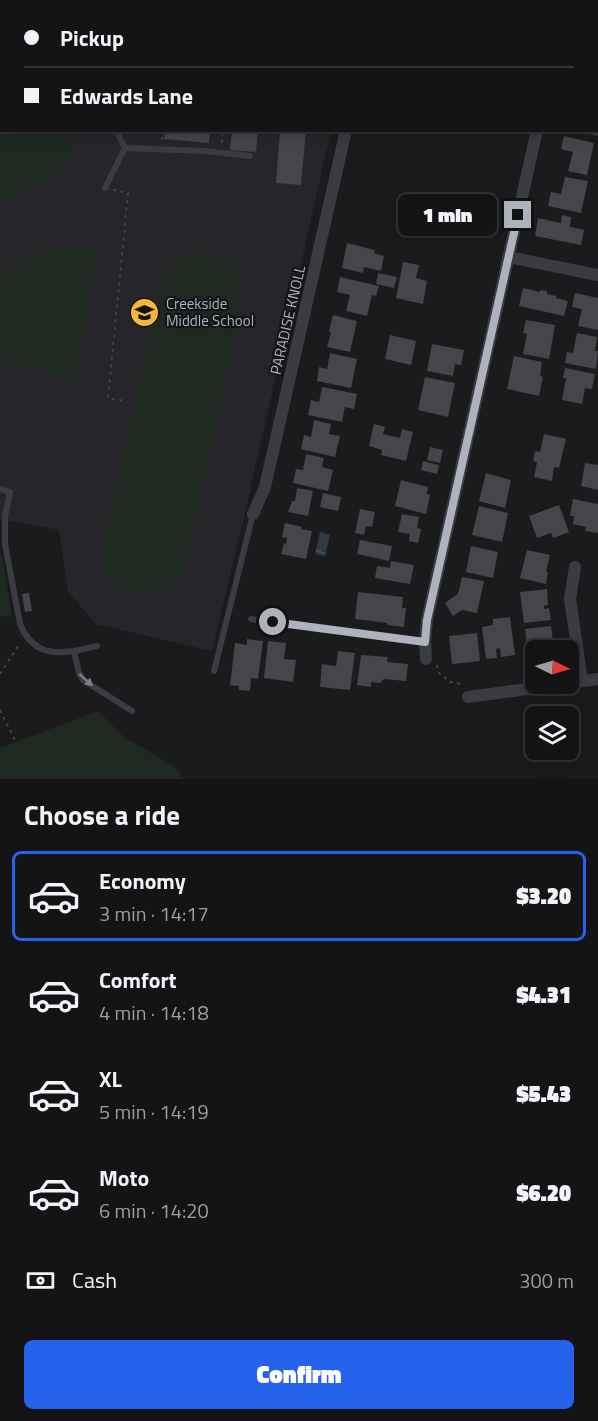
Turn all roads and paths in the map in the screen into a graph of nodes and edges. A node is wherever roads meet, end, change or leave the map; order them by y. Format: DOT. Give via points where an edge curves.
graph roads {
  1 [pos="117,132"];
  2 [pos="223,132"];
  3 [pos="346,132"];
  4 [pos="537,132"];
  5 [pos="222,145"];
  6 [pos="125,148"];
  7 [pos="250,156"];
  8 [pos="105,188"];
  9 [pos="508,258"];
  10 [pos="598,275"];
  11 [pos="125,401"];
  12 [pos="0,489"];
  13 [pos="254,514"];
  14 [pos="575,567"];
  15 [pos="251,619"];
  16 [pos="25,635"];
  17 [pos="425,642"];
  18 [pos="97,646"];
  19 [pos="74,651"];
  20 [pos="426,657"];
  21 [pos="214,671"];
  22 [pos="0,674"];
  23 [pos="598,679"];
  24 [pos="579,681"];
  25 [pos="582,681"];
  26 [pos="525,689"];
  27 [pos="471,697"];
  28 [pos="0,710"];
  29 [pos="132,711"];
  30 [pos="16,742"];
  1 -- 6 [label="lane"];
  2 -- 5 [label="path"];
  3 -- 13 [label="street, PARADISE KNOLL" via="265,488"];
  4 -- 9 [label="street"];
  6 -- 7 [label="lane"];
  6 -- 8 [label="lane"];
  8 -- 11 [label="path" via="128,193 108,398"];
  9 -- 10 [label="street"];
  9 -- 17 [label="street"];
  12 -- 16 [label="lane" via="10,492 5,544 16,613"];
  13 -- 21 [label="lane"];
  14 -- 25 [label="street" via="570,599"];
  15 -- 17 [label="lane"];
  16 -- 19 [label="lane" via="51,653"];
  16 -- 22 [label="path"];
  17 -- 20 [label="street"];
  18 -- 19 [label="lane"];
  19 -- 29 [label="lane, one-way" via="83,680"];
  20 -- 27 [label="path" via="437,660 438,672 458,683"];
  23 -- 25 [label="street"];
  24 -- 25 [label="street"];
  26 -- 27 [label="street"];
  28 -- 30 [label="path"];
}
